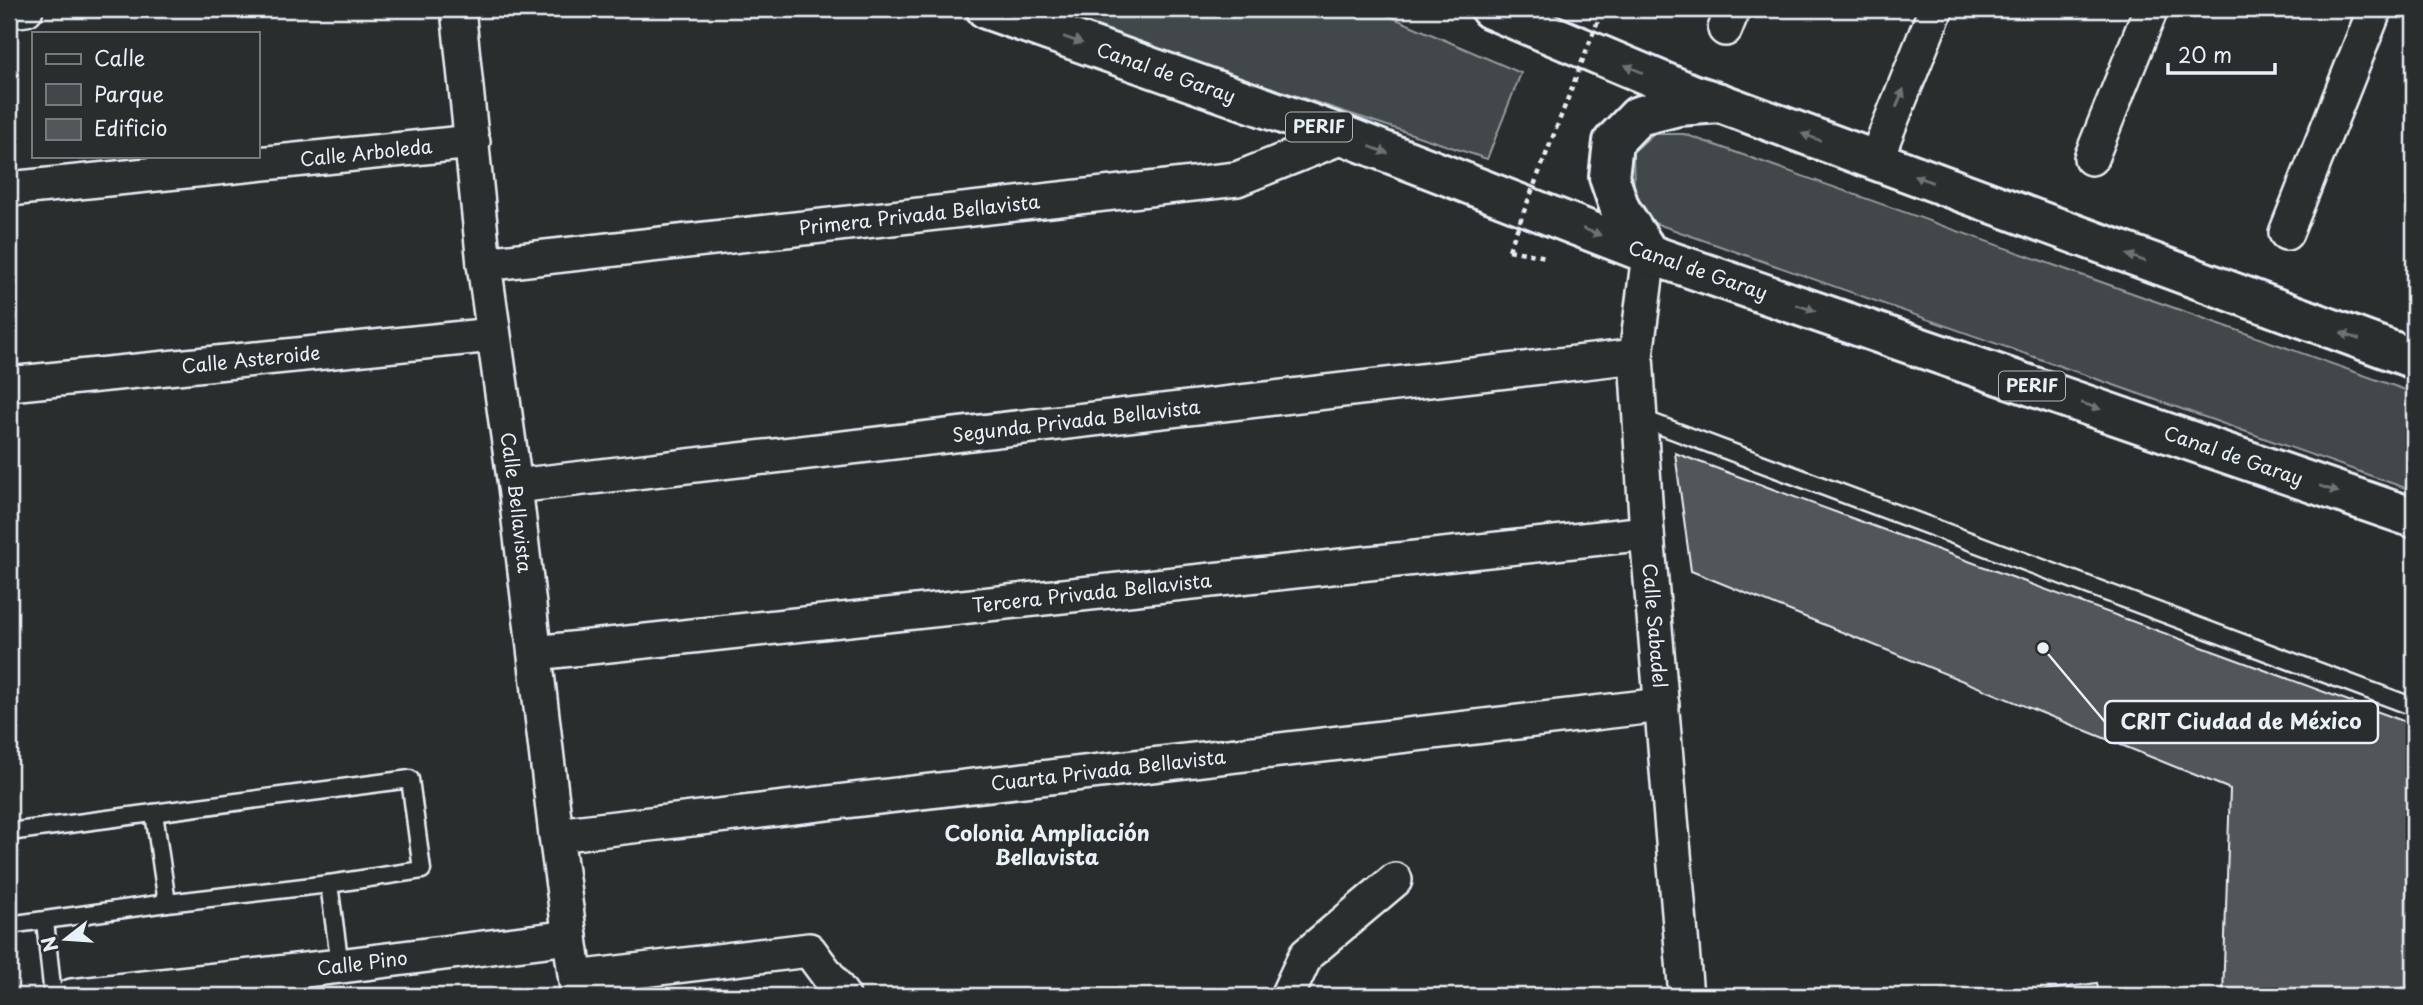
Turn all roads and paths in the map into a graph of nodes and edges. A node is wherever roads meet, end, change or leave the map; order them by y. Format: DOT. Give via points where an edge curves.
graph roads {
  1 [pos="26,9"];
  2 [pos="458,9"];
  3 [pos="986,9"];
  4 [pos="1490,9"];
  5 [pos="1936,9"];
  6 [pos="2151,9"];
  7 [pos="2375,9"];
  8 [pos="9,11"];
  9 [pos="1599,18"];
  10 [pos="1720,103"];
  11 [pos="1345,136"];
  12 [pos="473,142"];
  13 [pos="2091,158"];
  14 [pos="1875,161"];
  15 [pos="9,189"];
  16 [pos="2286,233"];
  17 [pos="1509,250"];
  18 [pos="1649,254"];
  19 [pos="484,264"];
  20 [pos="494,335"];
  21 [pos="1636,356"];
  22 [pos="2414,359"];
  23 [pos="9,384"];
  24 [pos="1640,418"];
  25 [pos="515,486"];
  26 [pos="2414,518"];
  27 [pos="1647,533"];
  28 [pos="536,653"];
  29 [pos="1662,705"];
  30 [pos="2414,707"];
  31 [pos="154,813"];
  32 [pos="9,832"];
  33 [pos="556,835"];
  34 [pos="1395,880"];
  35 [pos="329,884"];
  36 [pos="167,903"];
  37 [pos="45,921"];
  38 [pos="9,925"];
  39 [pos="570,937"];
  40 [pos="340,967"];
  41 [pos="577,987"];
  42 [pos="53,996"];
  43 [pos="72,996"];
  44 [pos="843,996"];
  45 [pos="1287,996"];
  46 [pos="1686,996"];
  1 -- 8 [label="street"];
  2 -- 12 [label="street, Calle Bellavista"];
  3 -- 11 [label="main road, Canal de Garay / PERIF, one-way"];
  10 -- 4 [label="main road, one-way"];
  14 -- 5 [label="street, one-way"];
  6 -- 13 [label="street"];
  7 -- 16 [label="street"];
  9 -- 17 [label="path, bridge"];
  14 -- 10 [label="main road, one-way"];
  10 -- 18 [label="main road" via="1678,106 1638,116 1613,142 1609,177 1620,209"];
  11 -- 18 [label="main road, Canal de Garay / PERIF, one-way"];
  11 -- 19 [label="street, Primera Privada Bellavista" via="1237,179"];
  12 -- 15 [label="street, Calle Arboleda"];
  12 -- 19 [label="street, Calle Bellavista"];
  22 -- 14 [label="main road, one-way"];
  18 -- 21 [label="street, Calle Sabadel"];
  18 -- 26 [label="main road, Canal de Garay / PERIF, one-way"];
  19 -- 20 [label="street, Calle Bellavista"];
  20 -- 23 [label="street, Calle Asteroide"];
  20 -- 25 [label="street, Calle Bellavista"];
  21 -- 24 [label="street, Calle Sabadel"];
  21 -- 25 [label="street, Segunda Privada Bellavista"];
  24 -- 27 [label="street, Calle Sabadel"];
  24 -- 30 [label="lane"];
  25 -- 28 [label="street, Calle Bellavista"];
  27 -- 28 [label="street, Tercera Privada Bellavista"];
  27 -- 29 [label="street, Calle Sabadel"];
  28 -- 33 [label="street, Calle Bellavista"];
  29 -- 33 [label="street, Cuarta Privada Bellavista"];
  29 -- 46 [label="street, Calle Sabadel"];
  31 -- 32 [label="lane"];
  31 -- 35 [label="lane" via="410,779 422,870"];
  31 -- 36 [label="lane"];
  33 -- 39 [label="street, Calle Bellavista"];
  34 -- 45 [label="street" via="1306,955"];
  35 -- 36 [label="lane"];
  35 -- 40 [label="lane"];
  36 -- 37 [label="lane"];
  37 -- 38 [label="lane"];
  37 -- 42 [label="lane"];
  39 -- 40 [label="street, Calle Pino"];
  39 -- 41 [label="street, Calle Bellavista"];
  40 -- 43 [label="street, Calle Pino"];
  41 -- 44 [label="street" via="809,950"];
}
